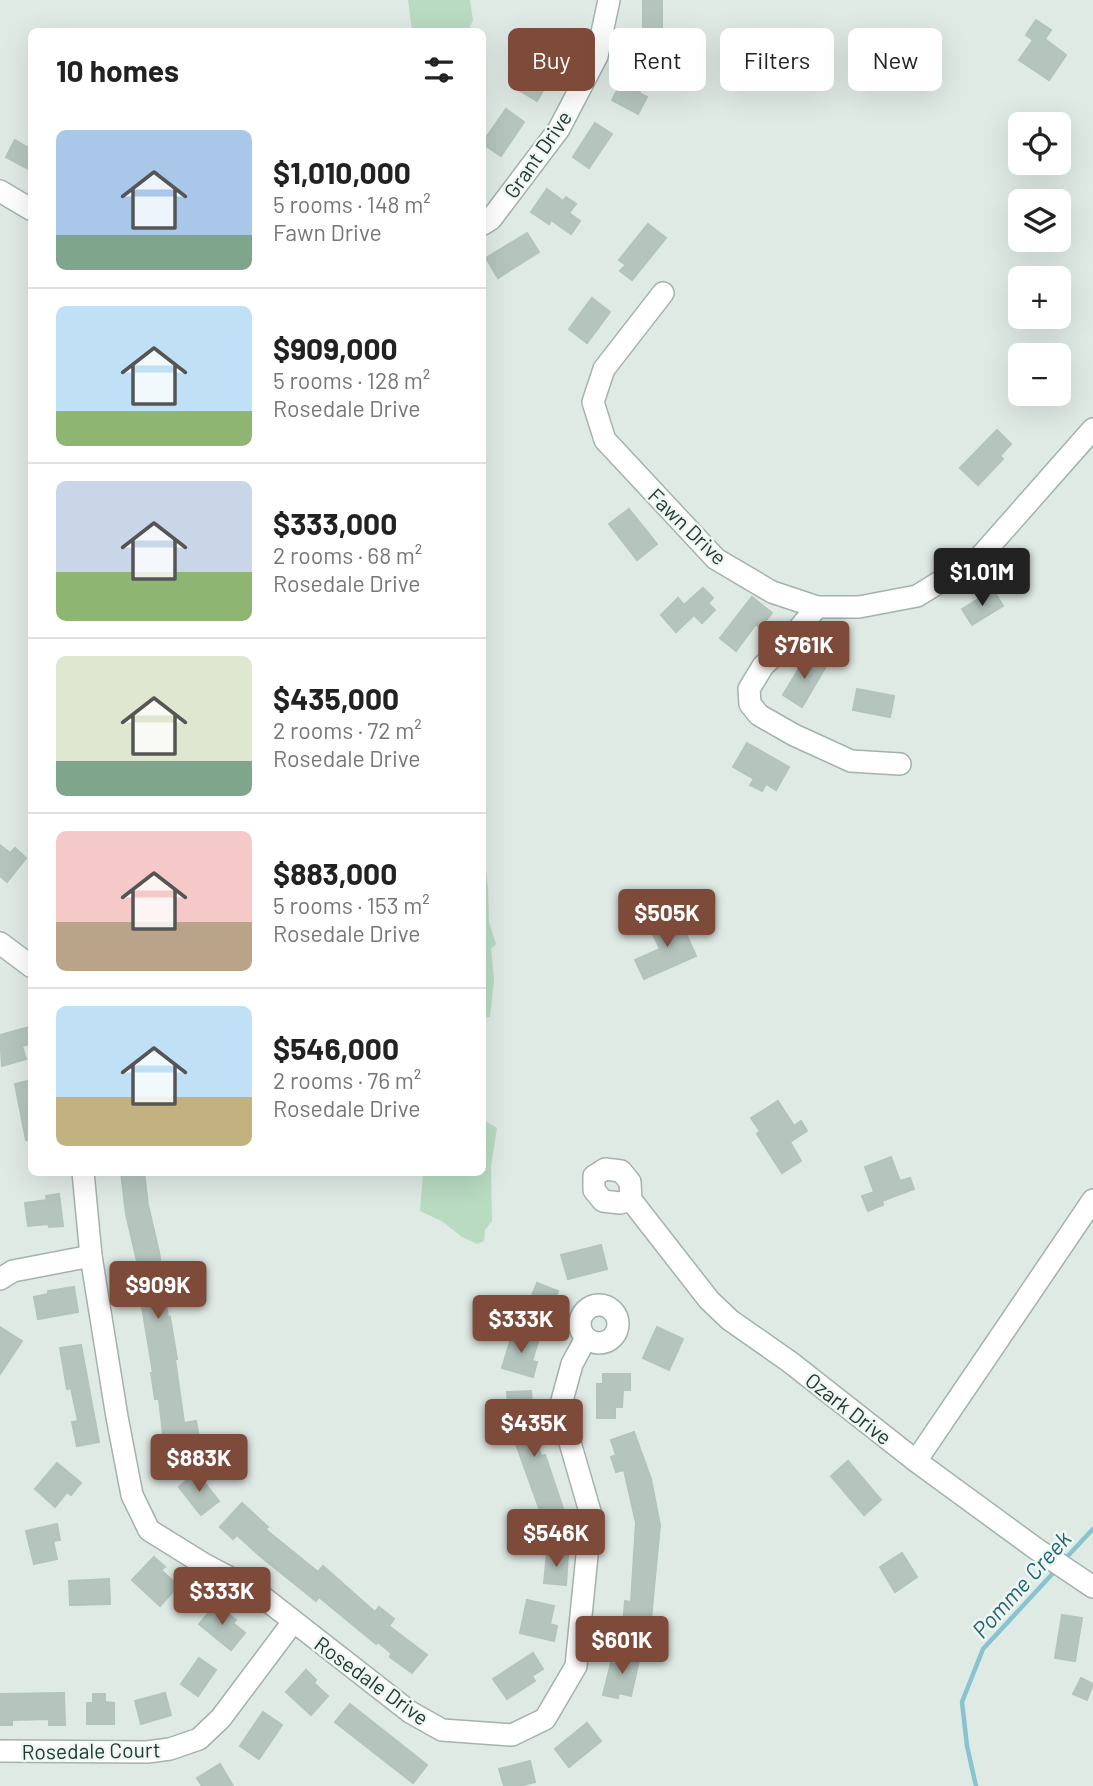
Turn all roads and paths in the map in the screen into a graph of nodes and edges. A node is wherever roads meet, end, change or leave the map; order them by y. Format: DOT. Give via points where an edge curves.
graph roads {
  1 [pos="609,0"];
  2 [pos="0,191"];
  3 [pos="28,208"];
  4 [pos="486,222"];
  5 [pos="663,293"];
  6 [pos="1093,429"];
  7 [pos="817,607"];
  8 [pos="900,764"];
  9 [pos="0,943"];
  10 [pos="28,964"];
  11 [pos="83,1176"];
  12 [pos="631,1200"];
  13 [pos="1093,1200"];
  14 [pos="91,1256"];
  15 [pos="0,1279"];
  16 [pos="586,1338"];
  17 [pos="916,1461"];
  18 [pos="1093,1587"];
  19 [pos="293,1622"];
  20 [pos="0,1751"];
  1 -- 4 [label="street, Grant Drive" via="597,56 559,129"];
  2 -- 3 [label="street"];
  5 -- 7 [label="street, Fawn Drive" via="604,369 593,402 605,440 716,559 772,592"];
  6 -- 7 [label="street, Fawn Drive" via="980,558 917,596 859,607"];
  7 -- 8 [label="street" via="763,666 749,690 751,704 759,715 794,735 851,761"];
  9 -- 10 [label="street"];
  11 -- 14 [label="street, Rosedale Drive"];
  12 -- 17 [label="street, Ozark Drive" via="730,1320"];
  13 -- 17 [label="street"];
  14 -- 15 [label="street" via="13,1271"];
  14 -- 19 [label="street, Rosedale Drive" via="132,1494 149,1530 255,1591"];
  16 -- 19 [label="street, Rosedale Drive" via="572,1364 560,1408 591,1515 576,1667 545,1719 512,1735 442,1730 410,1712"];
  17 -- 18 [label="street, Ozark Drive"];
  19 -- 20 [label="street, Rosedale Court" via="221,1718 199,1739 147,1752"];
}
